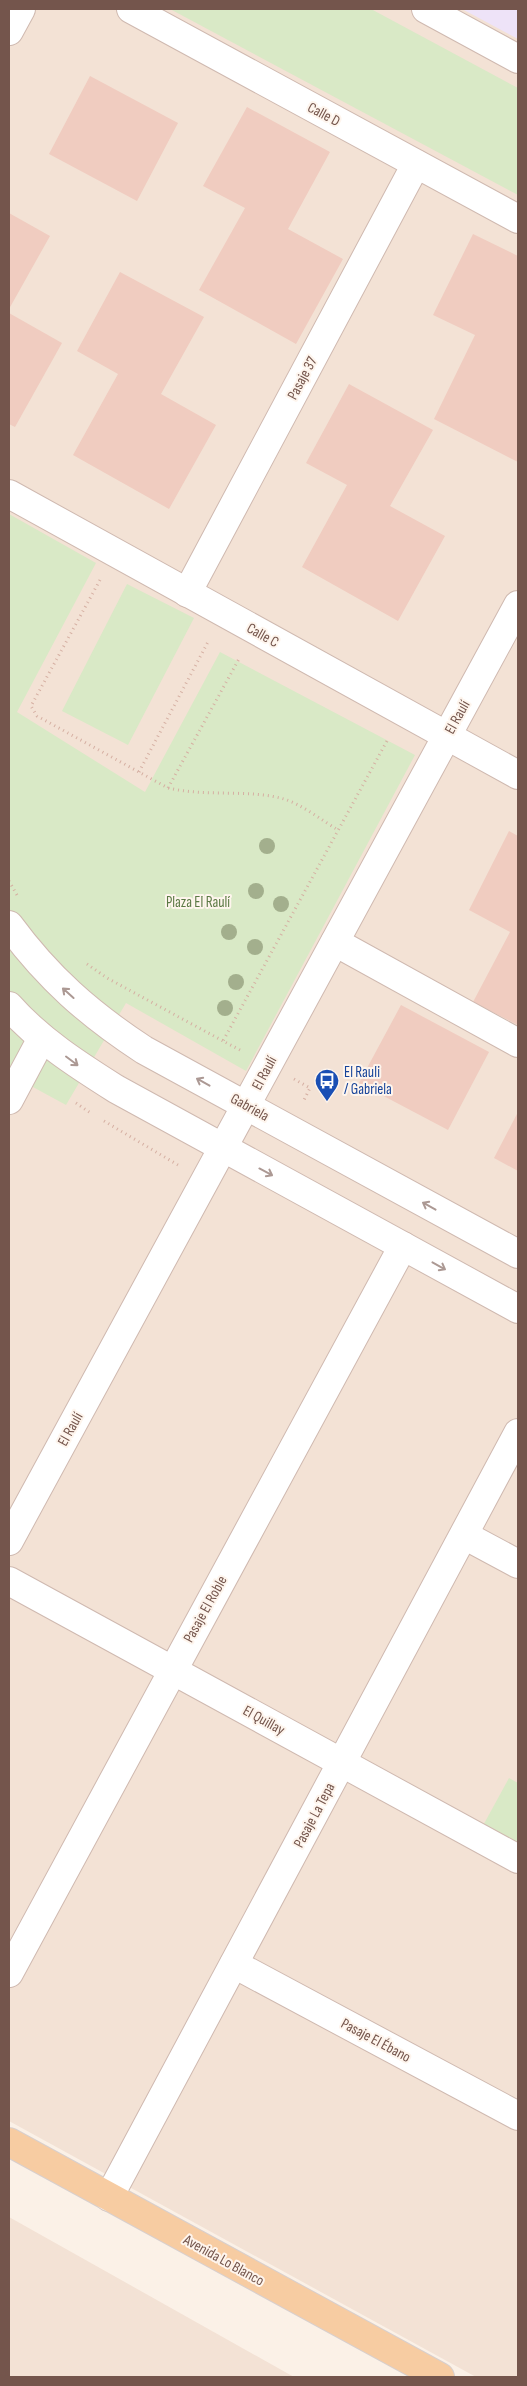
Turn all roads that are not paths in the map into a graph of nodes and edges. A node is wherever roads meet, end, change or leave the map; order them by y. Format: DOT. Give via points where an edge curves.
graph roads {
  1 [pos="21,9"];
  2 [pos="131,9"];
  3 [pos="426,9"];
  4 [pos="9,31"];
  5 [pos="518,59"];
  6 [pos="416,164"];
  7 [pos="518,219"];
  8 [pos="9,494"];
  9 [pos="187,593"];
  10 [pos="518,605"];
  11 [pos="447,736"];
  12 [pos="518,775"];
  13 [pos="9,925"];
  14 [pos="335,942"];
  15 [pos="9,1006"];
  16 [pos="42,1038"];
  17 [pos="518,1043"];
  18 [pos="9,1100"];
  19 [pos="246,1106"];
  20 [pos="223,1149"];
  21 [pos="403,1246"];
  22 [pos="518,1254"];
  23 [pos="518,1309"];
  24 [pos="518,1433"];
  25 [pos="464,1535"];
  26 [pos="9,1541"];
  27 [pos="518,1564"];
  28 [pos="9,1581"];
  29 [pos="172,1670"];
  30 [pos="342,1763"];
  31 [pos="518,1859"];
  32 [pos="234,1964"];
  33 [pos="9,1973"];
  34 [pos="518,2116"];
  35 [pos="9,2142"];
  36 [pos="109,2197"];
  37 [pos="440,2377"];
  1 -- 4 [label="street"];
  2 -- 6 [label="street, Calle D"];
  3 -- 5 [label="street"];
  6 -- 7 [label="street, Calle D"];
  6 -- 9 [label="street, Pasaje 37"];
  8 -- 9 [label="street, Calle C"];
  9 -- 11 [label="street, Calle C"];
  10 -- 11 [label="street, El Raulí"];
  11 -- 12 [label="street, Calle C"];
  11 -- 14 [label="street, El Raulí"];
  19 -- 13 [label="street, Gabriela, one-way" via="144,1050 107,1025 58,984"];
  14 -- 17 [label="street"];
  14 -- 19 [label="street, El Raulí"];
  15 -- 16 [label="street"];
  16 -- 18 [label="street"];
  16 -- 20 [label="street, one-way" via="78,1066"];
  19 -- 20 [label="street, El Raulí"];
  22 -- 19 [label="street, Gabriela, one-way"];
  20 -- 21 [label="street, one-way"];
  20 -- 26 [label="street, El Raulí"];
  21 -- 23 [label="street, one-way"];
  21 -- 29 [label="street, Pasaje El Roble"];
  24 -- 25 [label="street, Pasaje La Tepa"];
  25 -- 27 [label="street"];
  25 -- 30 [label="street, Pasaje La Tepa"];
  28 -- 29 [label="street, El Quillay"];
  29 -- 30 [label="street, El Quillay"];
  29 -- 33 [label="street, Pasaje El Roble"];
  30 -- 31 [label="street, El Quillay"];
  30 -- 32 [label="street, Pasaje La Tepa"];
  32 -- 34 [label="street, Pasaje El Ébano"];
  32 -- 36 [label="street, Pasaje La Tepa"];
  35 -- 36 [label="main road, Avenida Lo Blanco"];
  36 -- 37 [label="main road, Avenida Lo Blanco"];
}
